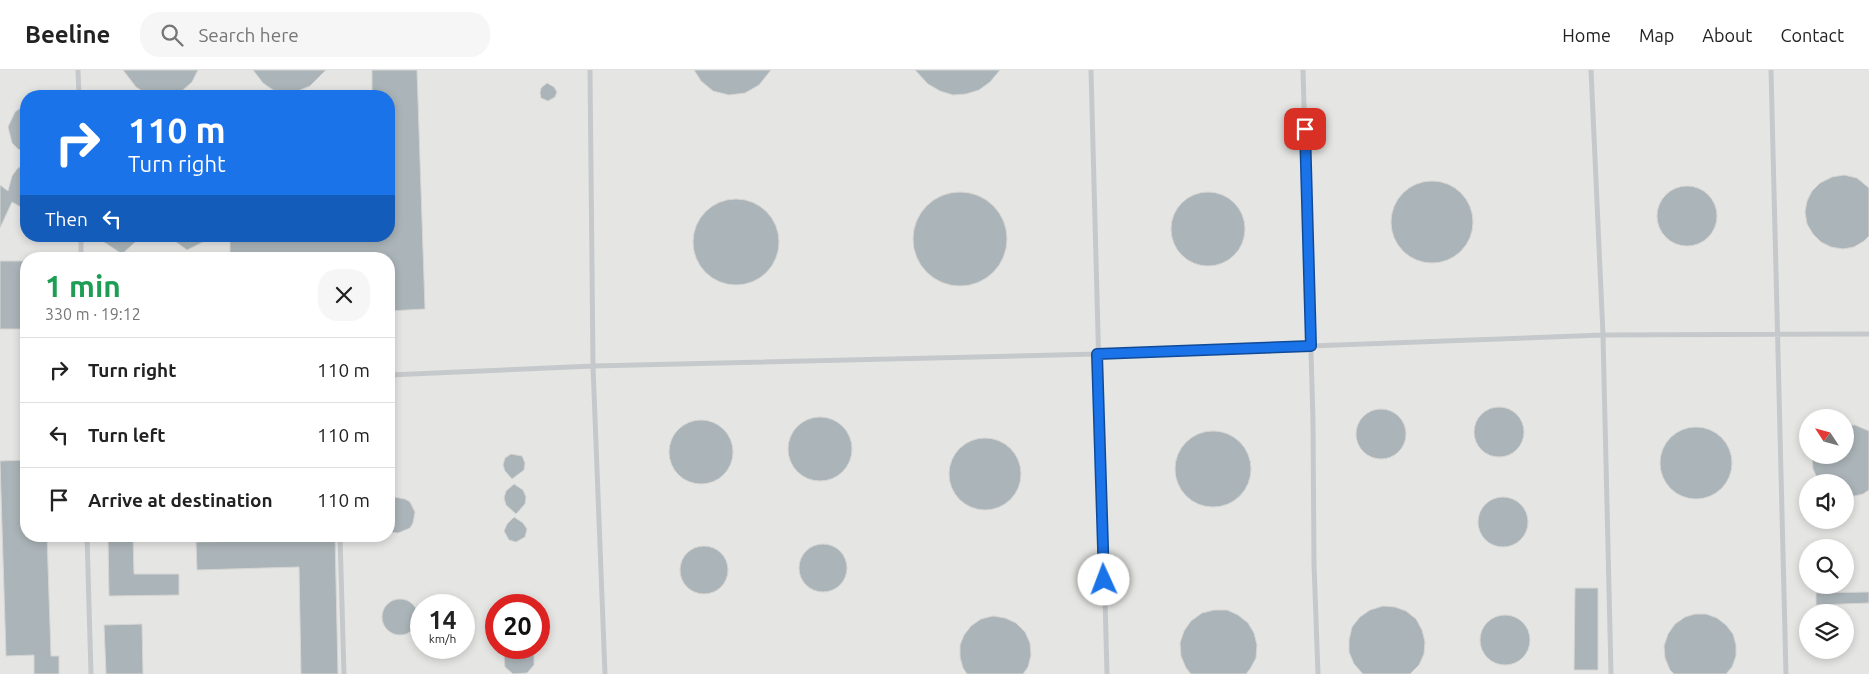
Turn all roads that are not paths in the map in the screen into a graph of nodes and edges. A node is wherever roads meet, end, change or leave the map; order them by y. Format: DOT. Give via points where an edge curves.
graph roads {
  1 [pos="78,70"];
  2 [pos="590,70"];
  3 [pos="1091,70"];
  4 [pos="1303,70"];
  5 [pos="1591,70"];
  6 [pos="1771,70"];
  7 [pos="79,90"];
  8 [pos="1779,334"];
  9 [pos="1869,334"];
  10 [pos="1604,335"];
  11 [pos="1311,346"];
  12 [pos="1097,354"];
  13 [pos="593,366"];
  14 [pos="395,375"];
  15 [pos="87,542"];
  16 [pos="340,542"];
  17 [pos="91,674"];
  18 [pos="344,674"];
  19 [pos="605,674"];
  20 [pos="1106,674"];
  21 [pos="1318,674"];
  22 [pos="1610,674"];
  23 [pos="1786,674"];
  1 -- 7 [label="lane"];
  2 -- 13 [label="lane"];
  3 -- 12 [label="lane"];
  4 -- 11 [label="lane"];
  5 -- 10 [label="lane"];
  6 -- 8 [label="lane"];
  8 -- 9 [label="lane"];
  8 -- 10 [label="lane"];
  8 -- 23 [label="lane"];
  10 -- 11 [label="lane"];
  10 -- 22 [label="lane"];
  11 -- 12 [label="lane"];
  11 -- 21 [label="lane"];
  12 -- 13 [label="lane"];
  12 -- 20 [label="lane"];
  13 -- 14 [label="lane"];
  13 -- 19 [label="lane"];
  15 -- 17 [label="lane"];
  16 -- 18 [label="lane"];
}
